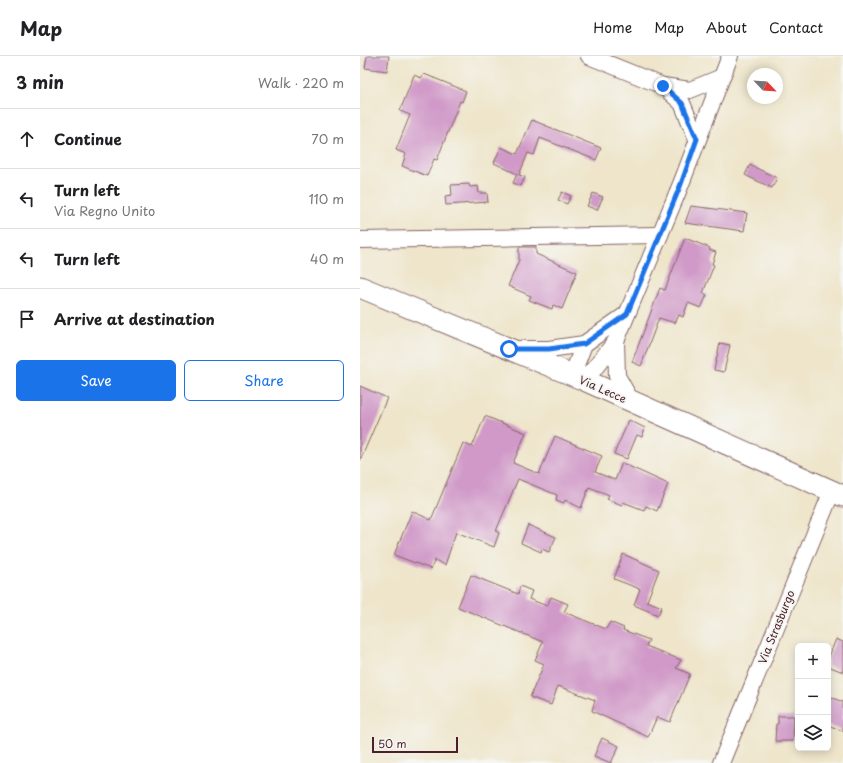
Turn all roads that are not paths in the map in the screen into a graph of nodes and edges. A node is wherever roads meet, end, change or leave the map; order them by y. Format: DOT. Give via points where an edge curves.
graph roads {
  1 [pos="589,56"];
  2 [pos="730,56"];
  3 [pos="722,77"];
  4 [pos="686,96"];
  5 [pos="710,106"];
  6 [pos="697,139"];
  7 [pos="660,236"];
  8 [pos="360,240"];
  9 [pos="360,287"];
  10 [pos="627,314"];
  11 [pos="616,341"];
  12 [pos="584,344"];
  13 [pos="509,349"];
  14 [pos="582,379"];
  15 [pos="631,401"];
  16 [pos="838,493"];
  17 [pos="721,763"];
  1 -- 4 [label="street"];
  2 -- 3 [label="street"];
  3 -- 4 [label="street"];
  3 -- 5 [label="street"];
  4 -- 5 [label="street" via="698,95"];
  4 -- 6 [label="street"];
  5 -- 6 [label="street"];
  6 -- 7 [label="street"];
  7 -- 8 [label="street"];
  7 -- 10 [label="street"];
  9 -- 13 [label="main road, Via Lecce"];
  10 -- 11 [label="street"];
  10 -- 12 [label="street"];
  11 -- 14 [label="street" via="594,369"];
  11 -- 15 [label="street" via="617,376"];
  12 -- 13 [label="street" via="549,349"];
  12 -- 14 [label="street" via="575,368"];
  13 -- 14 [label="main road, Via Lecce"];
  14 -- 15 [label="main road, Via Lecce"];
  15 -- 16 [label="main road, Via Lecce"];
  16 -- 17 [label="street, Via Strasburgo"];
}
